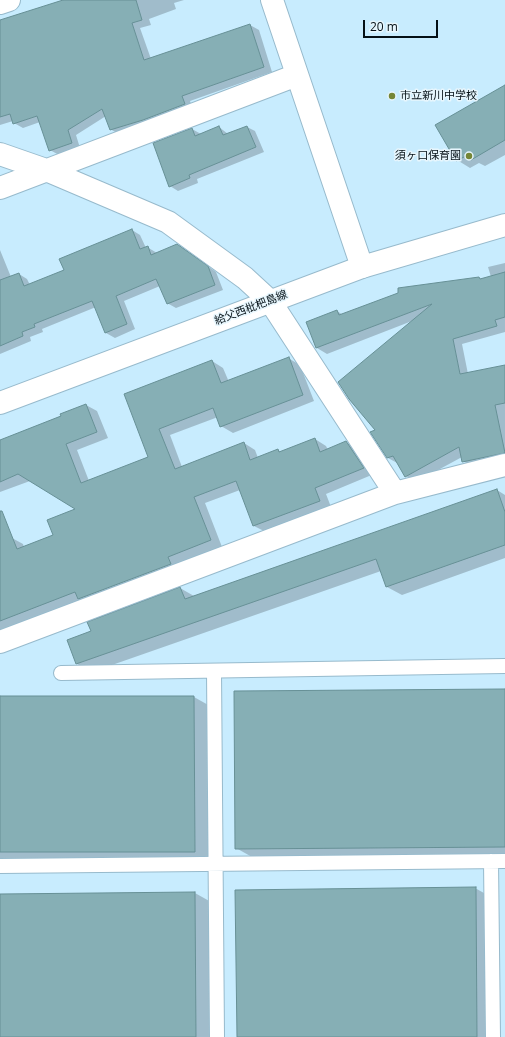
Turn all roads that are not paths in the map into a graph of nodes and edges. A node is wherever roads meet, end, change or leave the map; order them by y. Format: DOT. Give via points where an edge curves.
graph roads {
  1 [pos="9,0"];
  2 [pos="272,0"];
  3 [pos="0,3"];
  4 [pos="297,75"];
  5 [pos="0,154"];
  6 [pos="46,170"];
  7 [pos="0,188"];
  8 [pos="505,225"];
  9 [pos="362,267"];
  10 [pos="270,301"];
  11 [pos="0,403"];
  12 [pos="505,465"];
  13 [pos="395,493"];
  14 [pos="0,642"];
  15 [pos="505,666"];
  16 [pos="214,670"];
  17 [pos="61,673"];
  18 [pos="498,861"];
  19 [pos="216,864"];
  20 [pos="0,866"];
  21 [pos="217,1037"];
  22 [pos="493,1037"];
  1 -- 3 [label="street"];
  2 -- 4 [label="street"];
  4 -- 6 [label="street"];
  4 -- 9 [label="street"];
  5 -- 6 [label="street"];
  6 -- 7 [label="street"];
  6 -- 10 [label="street" via="168,222 245,278"];
  8 -- 9 [label="street, 給父西枇杷島線"];
  9 -- 10 [label="street, 給父西枇杷島線"];
  10 -- 11 [label="street, 給父西枇杷島線"];
  10 -- 13 [label="street"];
  12 -- 13 [label="street"];
  13 -- 14 [label="street"];
  15 -- 16 [label="lane"];
  16 -- 17 [label="lane"];
  16 -- 19 [label="lane"];
  18 -- 19 [label="lane"];
  18 -- 22 [label="lane"];
  19 -- 20 [label="lane"];
  19 -- 21 [label="lane"];
}
